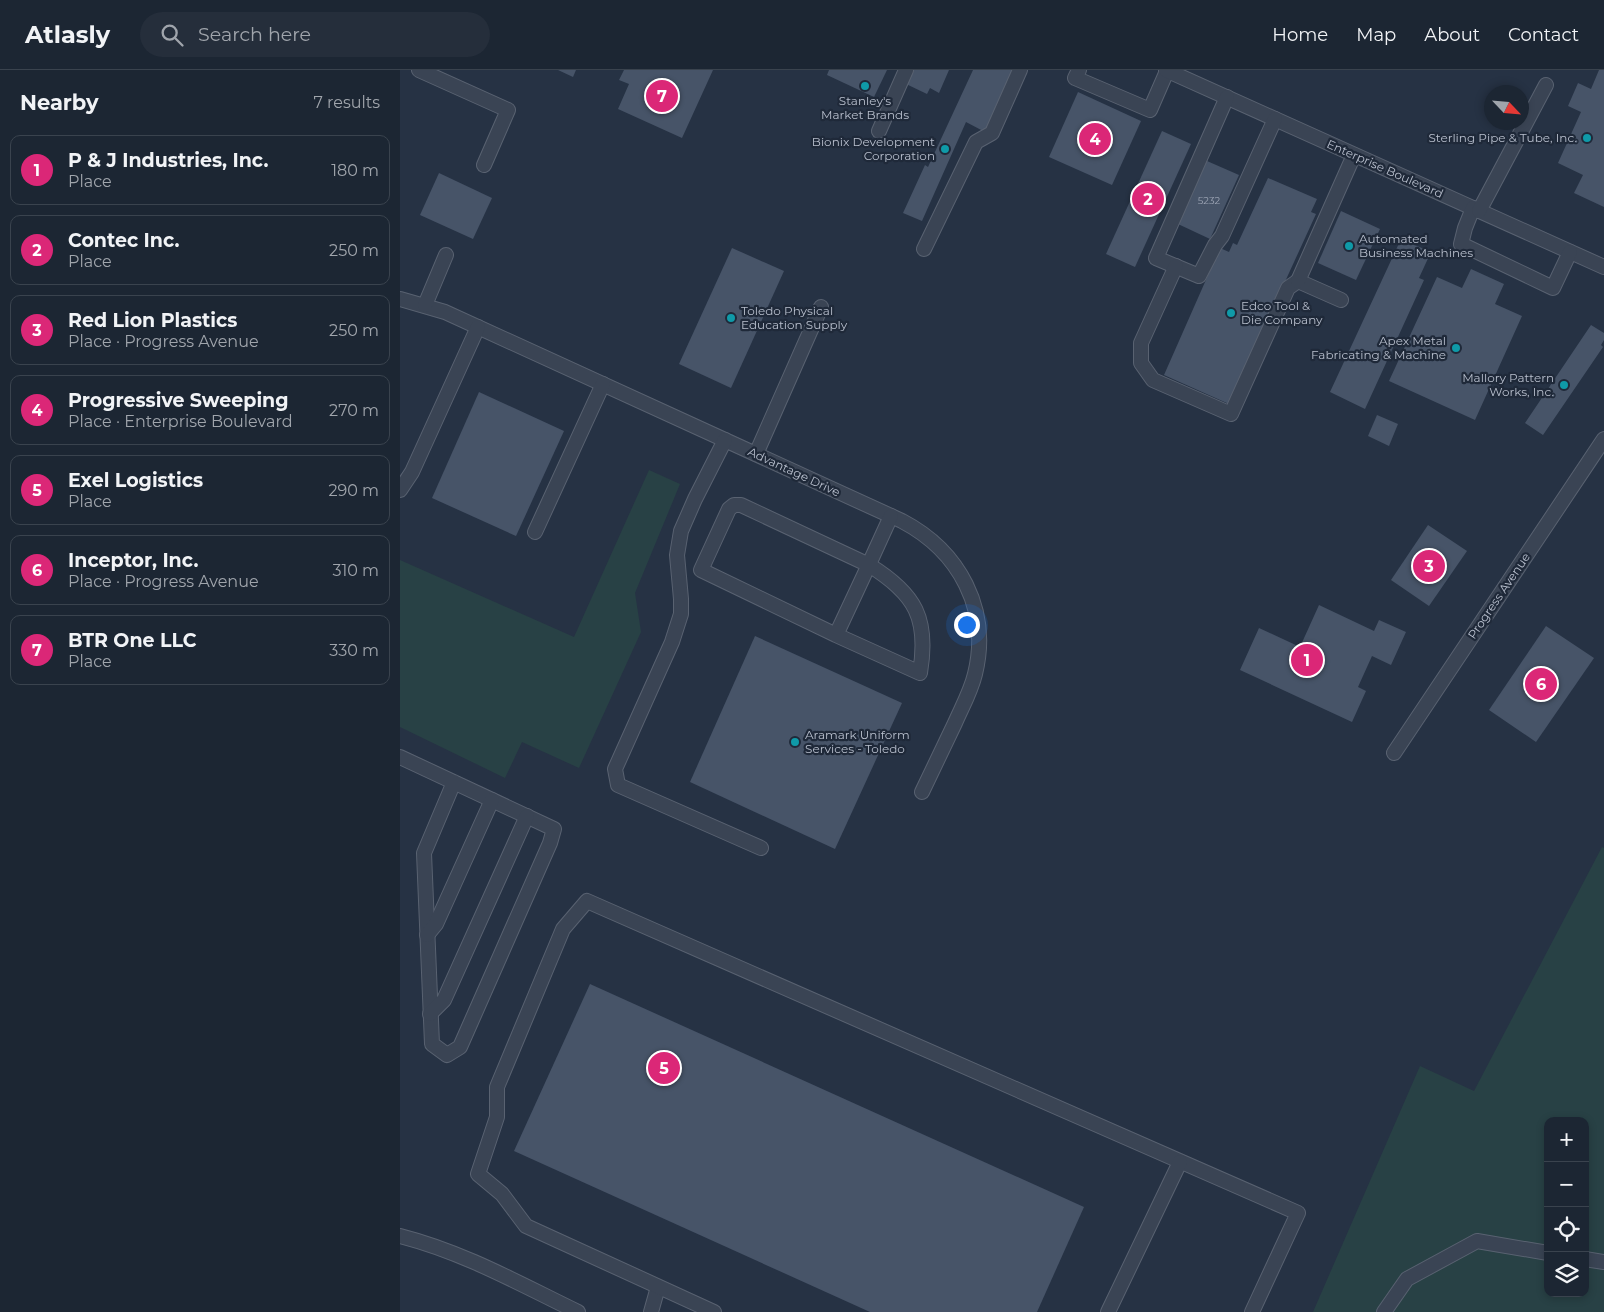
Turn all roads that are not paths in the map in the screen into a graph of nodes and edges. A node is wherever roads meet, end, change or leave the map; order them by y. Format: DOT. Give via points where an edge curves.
graph roads {
  1 [pos="419,70"];
  2 [pos="906,70"];
  3 [pos="1020,70"];
  4 [pos="1079,70"];
  5 [pos="1167,70"];
  6 [pos="1546,85"];
  7 [pos="1226,97"];
  8 [pos="1275,119"];
  9 [pos="879,131"];
  10 [pos="1354,155"];
  11 [pos="484,166"];
  12 [pos="1476,210"];
  13 [pos="924,249"];
  14 [pos="1570,252"];
  15 [pos="446,255"];
  16 [pos="1176,266"];
  17 [pos="1604,267"];
  18 [pos="1298,281"];
  19 [pos="400,299"];
  20 [pos="1341,300"];
  21 [pos="425,305"];
  22 [pos="821,307"];
  23 [pos="478,327"];
  24 [pos="603,384"];
  25 [pos="1604,439"];
  26 [pos="725,440"];
  27 [pos="756,454"];
  28 [pos="400,490"];
  29 [pos="891,516"];
  30 [pos="535,532"];
  31 [pos="869,565"];
  32 [pos="701,570"];
  33 [pos="678,571"];
  34 [pos="836,635"];
  35 [pos="1394,753"];
  36 [pos="400,756"];
  37 [pos="454,782"];
  38 [pos="922,792"];
  39 [pos="492,800"];
  40 [pos="527,816"];
  41 [pos="761,848"];
  42 [pos="427,935"];
  43 [pos="430,1014"];
  44 [pos="1180,1162"];
  45 [pos="400,1236"];
  46 [pos="1544,1252"];
  47 [pos="1589,1260"];
  48 [pos="1604,1262"];
  49 [pos="658,1287"];
  50 [pos="578,1312"];
  51 [pos="651,1312"];
  52 [pos="714,1312"];
  53 [pos="1108,1312"];
  54 [pos="1252,1312"];
  55 [pos="1384,1312"];
  1 -- 11 [label="street" via="508,110"];
  2 -- 9 [label="street"];
  3 -- 13 [label="street" via="992,133 976,142"];
  4 -- 5 [label="street" via="1075,78 1150,110"];
  5 -- 7 [label="street, Enterprise Boulevard"];
  6 -- 12 [label="street"];
  7 -- 8 [label="street, Enterprise Boulevard"];
  7 -- 16 [label="street" via="1156,258"];
  8 -- 10 [label="street, Enterprise Boulevard"];
  8 -- 16 [label="street" via="1222,236 1199,276"];
  10 -- 12 [label="street, Enterprise Boulevard"];
  10 -- 18 [label="street"];
  12 -- 14 [label="street, Enterprise Boulevard"];
  12 -- 14 [label="street" via="1465,228 1461,244 1553,288"];
  14 -- 17 [label="street, Enterprise Boulevard"];
  15 -- 21 [label="street"];
  16 -- 18 [label="street" via="1141,343 1141,363 1153,380 1231,414 1288,288"];
  18 -- 20 [label="street"];
  19 -- 21 [label="street, Advantage Drive"];
  21 -- 23 [label="street, Advantage Drive"];
  22 -- 27 [label="street"];
  23 -- 24 [label="street, Advantage Drive"];
  23 -- 28 [label="street" via="412,472"];
  24 -- 26 [label="street, Advantage Drive"];
  24 -- 30 [label="street"];
  25 -- 35 [label="street, Progress Avenue"];
  26 -- 27 [label="street, Advantage Drive"];
  26 -- 33 [label="street" via="681,531"];
  27 -- 29 [label="street, Advantage Drive"];
  29 -- 31 [label="street"];
  29 -- 38 [label="street, Advantage Drive" via="915,528 947,555 960,573 977,612 979,633 975,673"];
  31 -- 32 [label="street" via="741,505 734,505 728,509"];
  31 -- 34 [label="street"];
  31 -- 34 [label="street" via="904,593 918,613 923,637 920,673"];
  32 -- 33 [label="street"];
  32 -- 34 [label="street"];
  33 -- 41 [label="street" via="680,617 615,769 615,777 618,785"];
  36 -- 37 [label="street"];
  37 -- 39 [label="street"];
  37 -- 42 [label="street" via="424,853"];
  39 -- 40 [label="street"];
  39 -- 42 [label="street" via="436,924"];
  40 -- 43 [label="street" via="444,1000"];
  40 -- 43 [label="street" via="554,829 550,843 460,1047 447,1055 432,1044"];
  42 -- 43 [label="street"];
  44 -- 49 [label="street" via="587,901 563,929 497,1087 497,1117 478,1174 502,1194 526,1226"];
  44 -- 53 [label="street"];
  44 -- 54 [label="street" via="1298,1213"];
  45 -- 50 [label="street" via="457,1255"];
  46 -- 55 [label="street" via="1477,1241 1407,1279"];
  47 -- 48 [label="street"];
  49 -- 51 [label="street"];
  49 -- 52 [label="street"];
}
